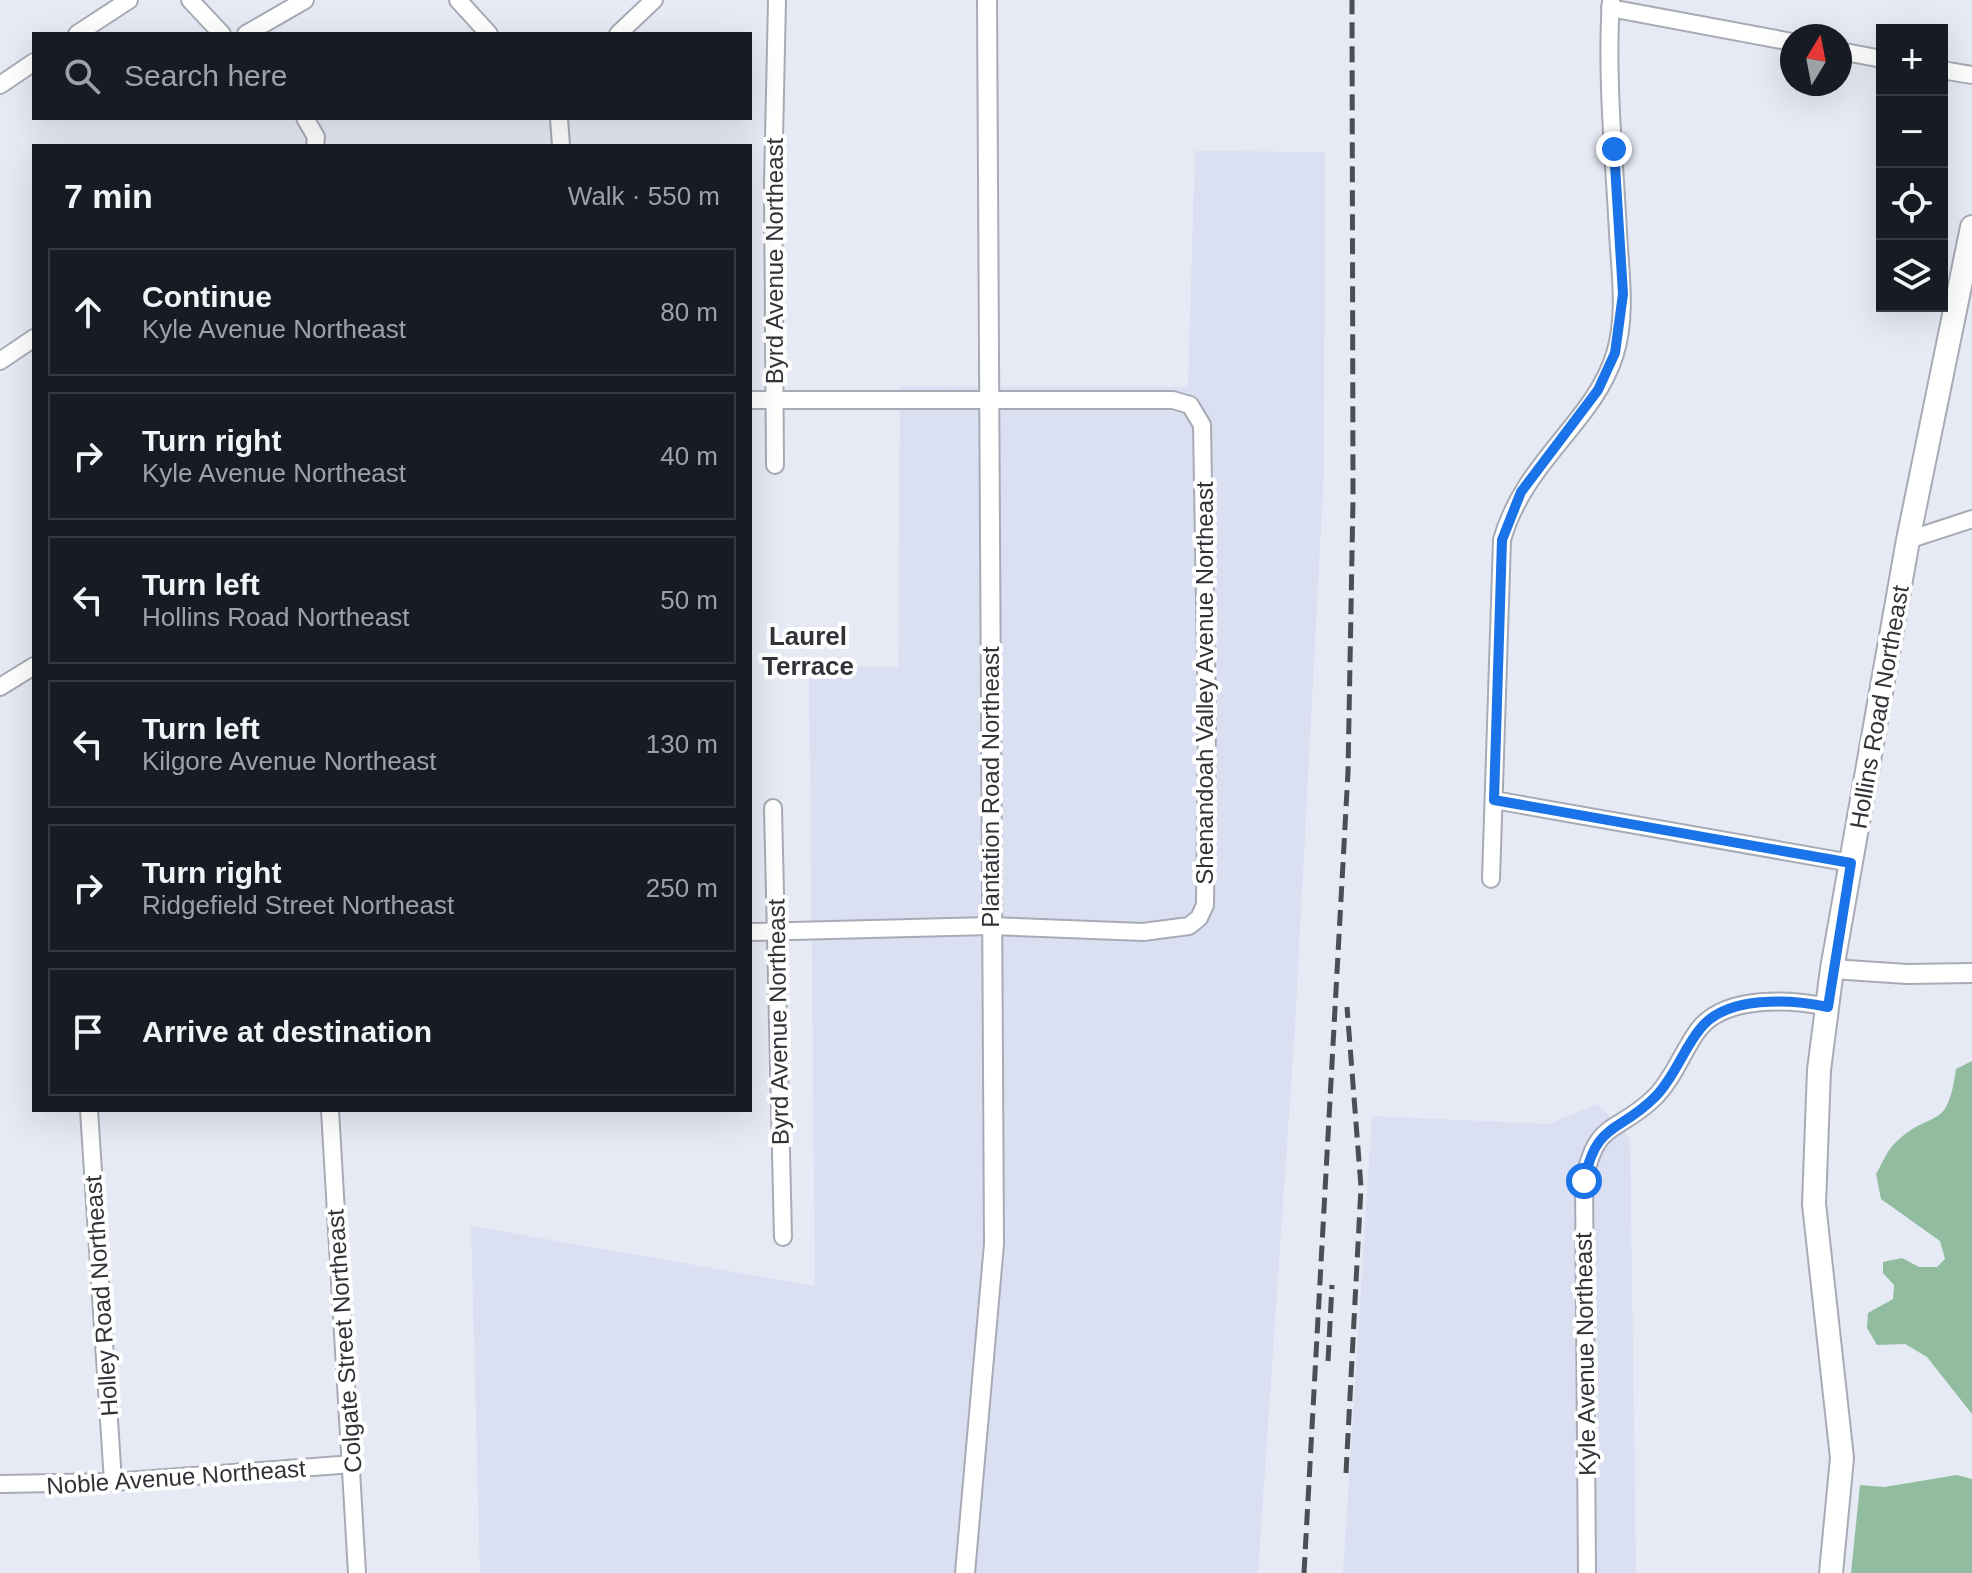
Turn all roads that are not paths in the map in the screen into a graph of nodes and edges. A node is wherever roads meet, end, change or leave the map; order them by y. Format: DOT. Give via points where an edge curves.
graph roads {
  1 [pos="129,0"];
  2 [pos="190,0"];
  3 [pos="305,0"];
  4 [pos="458,0"];
  5 [pos="654,0"];
  6 [pos="777,0"];
  7 [pos="987,0"];
  8 [pos="1611,4"];
  9 [pos="80,32"];
  10 [pos="220,32"];
  11 [pos="249,32"];
  12 [pos="487,32"];
  13 [pos="620,32"];
  14 [pos="1780,39"];
  15 [pos="1852,53"];
  16 [pos="1876,58"];
  17 [pos="32,63"];
  18 [pos="1948,71"];
  19 [pos="1972,75"];
  20 [pos="0,85"];
  21 [pos="306,120"];
  22 [pos="559,120"];
  23 [pos="315,144"];
  24 [pos="561,144"];
  25 [pos="1972,227"];
  26 [pos="32,339"];
  27 [pos="0,361"];
  28 [pos="752,400"];
  29 [pos="774,400"];
  30 [pos="990,400"];
  31 [pos="775,465"];
  32 [pos="1972,519"];
  33 [pos="1908,540"];
  34 [pos="32,667"];
  35 [pos="0,687"];
  36 [pos="1494,800"];
  37 [pos="773,808"];
  38 [pos="1851,863"];
  39 [pos="1491,879"];
  40 [pos="990,926"];
  41 [pos="752,932"];
  42 [pos="776,932"];
  43 [pos="1832,969"];
  44 [pos="1972,973"];
  45 [pos="1828,1007"];
  46 [pos="89,1112"];
  47 [pos="330,1112"];
  48 [pos="783,1237"];
  49 [pos="353,1464"];
  50 [pos="113,1482"];
  51 [pos="0,1484"];
  52 [pos="357,1573"];
  53 [pos="965,1573"];
  54 [pos="1587,1573"];
  55 [pos="1831,1573"];
  1 -- 9 [label="street"];
  2 -- 10 [label="street"];
  3 -- 11 [label="street"];
  4 -- 12 [label="street"];
  5 -- 13 [label="street"];
  6 -- 29 [label="street, Byrd Avenue Northeast"];
  7 -- 30 [label="street, Plantation Road Northeast"];
  8 -- 14 [label="street"];
  8 -- 36 [label="street" via="1623,294 1619,335 1603,381 1534,471 1502,540"];
  15 -- 16 [label="street"];
  17 -- 20 [label="street"];
  18 -- 19 [label="street"];
  21 -- 23 [label="street"];
  22 -- 24 [label="street"];
  25 -- 33 [label="main road, Hollins Road Northeast"];
  26 -- 27 [label="street"];
  28 -- 29 [label="street"];
  29 -- 30 [label="street"];
  29 -- 31 [label="street, Byrd Avenue Northeast"];
  30 -- 40 [label="street, Plantation Road Northeast"];
  30 -- 40 [label="street, Shenandoah Valley Avenue Northeast" via="1186,403 1198,414 1207,698 1205,905 1199,918 1182,929 1083,932"];
  32 -- 33 [label="street"];
  33 -- 38 [label="main road, Hollins Road Northeast"];
  34 -- 35 [label="street"];
  36 -- 38 [label="street"];
  36 -- 39 [label="street"];
  37 -- 42 [label="street, Byrd Avenue Northeast"];
  38 -- 43 [label="main road, Hollins Road Northeast"];
  40 -- 42 [label="street"];
  40 -- 53 [label="street, Plantation Road Northeast" via="994,1244"];
  41 -- 42 [label="street"];
  42 -- 48 [label="street, Byrd Avenue Northeast"];
  43 -- 44 [label="street"];
  43 -- 45 [label="main road, Hollins Road Northeast"];
  45 -- 54 [label="street, Kyle Avenue Northeast" via="1773,1000 1711,1018 1657,1095 1594,1144 1584,1195"];
  45 -- 55 [label="main road, Hollins Road Northeast" via="1814,1158 1820,1269 1841,1422"];
  46 -- 50 [label="street, Holley Road Northeast"];
  47 -- 49 [label="street, Colgate Street Northeast"];
  49 -- 50 [label="street, Noble Avenue Northeast"];
  49 -- 52 [label="street, Colgate Street Northeast"];
  50 -- 51 [label="street, Noble Avenue Northeast"];
}
